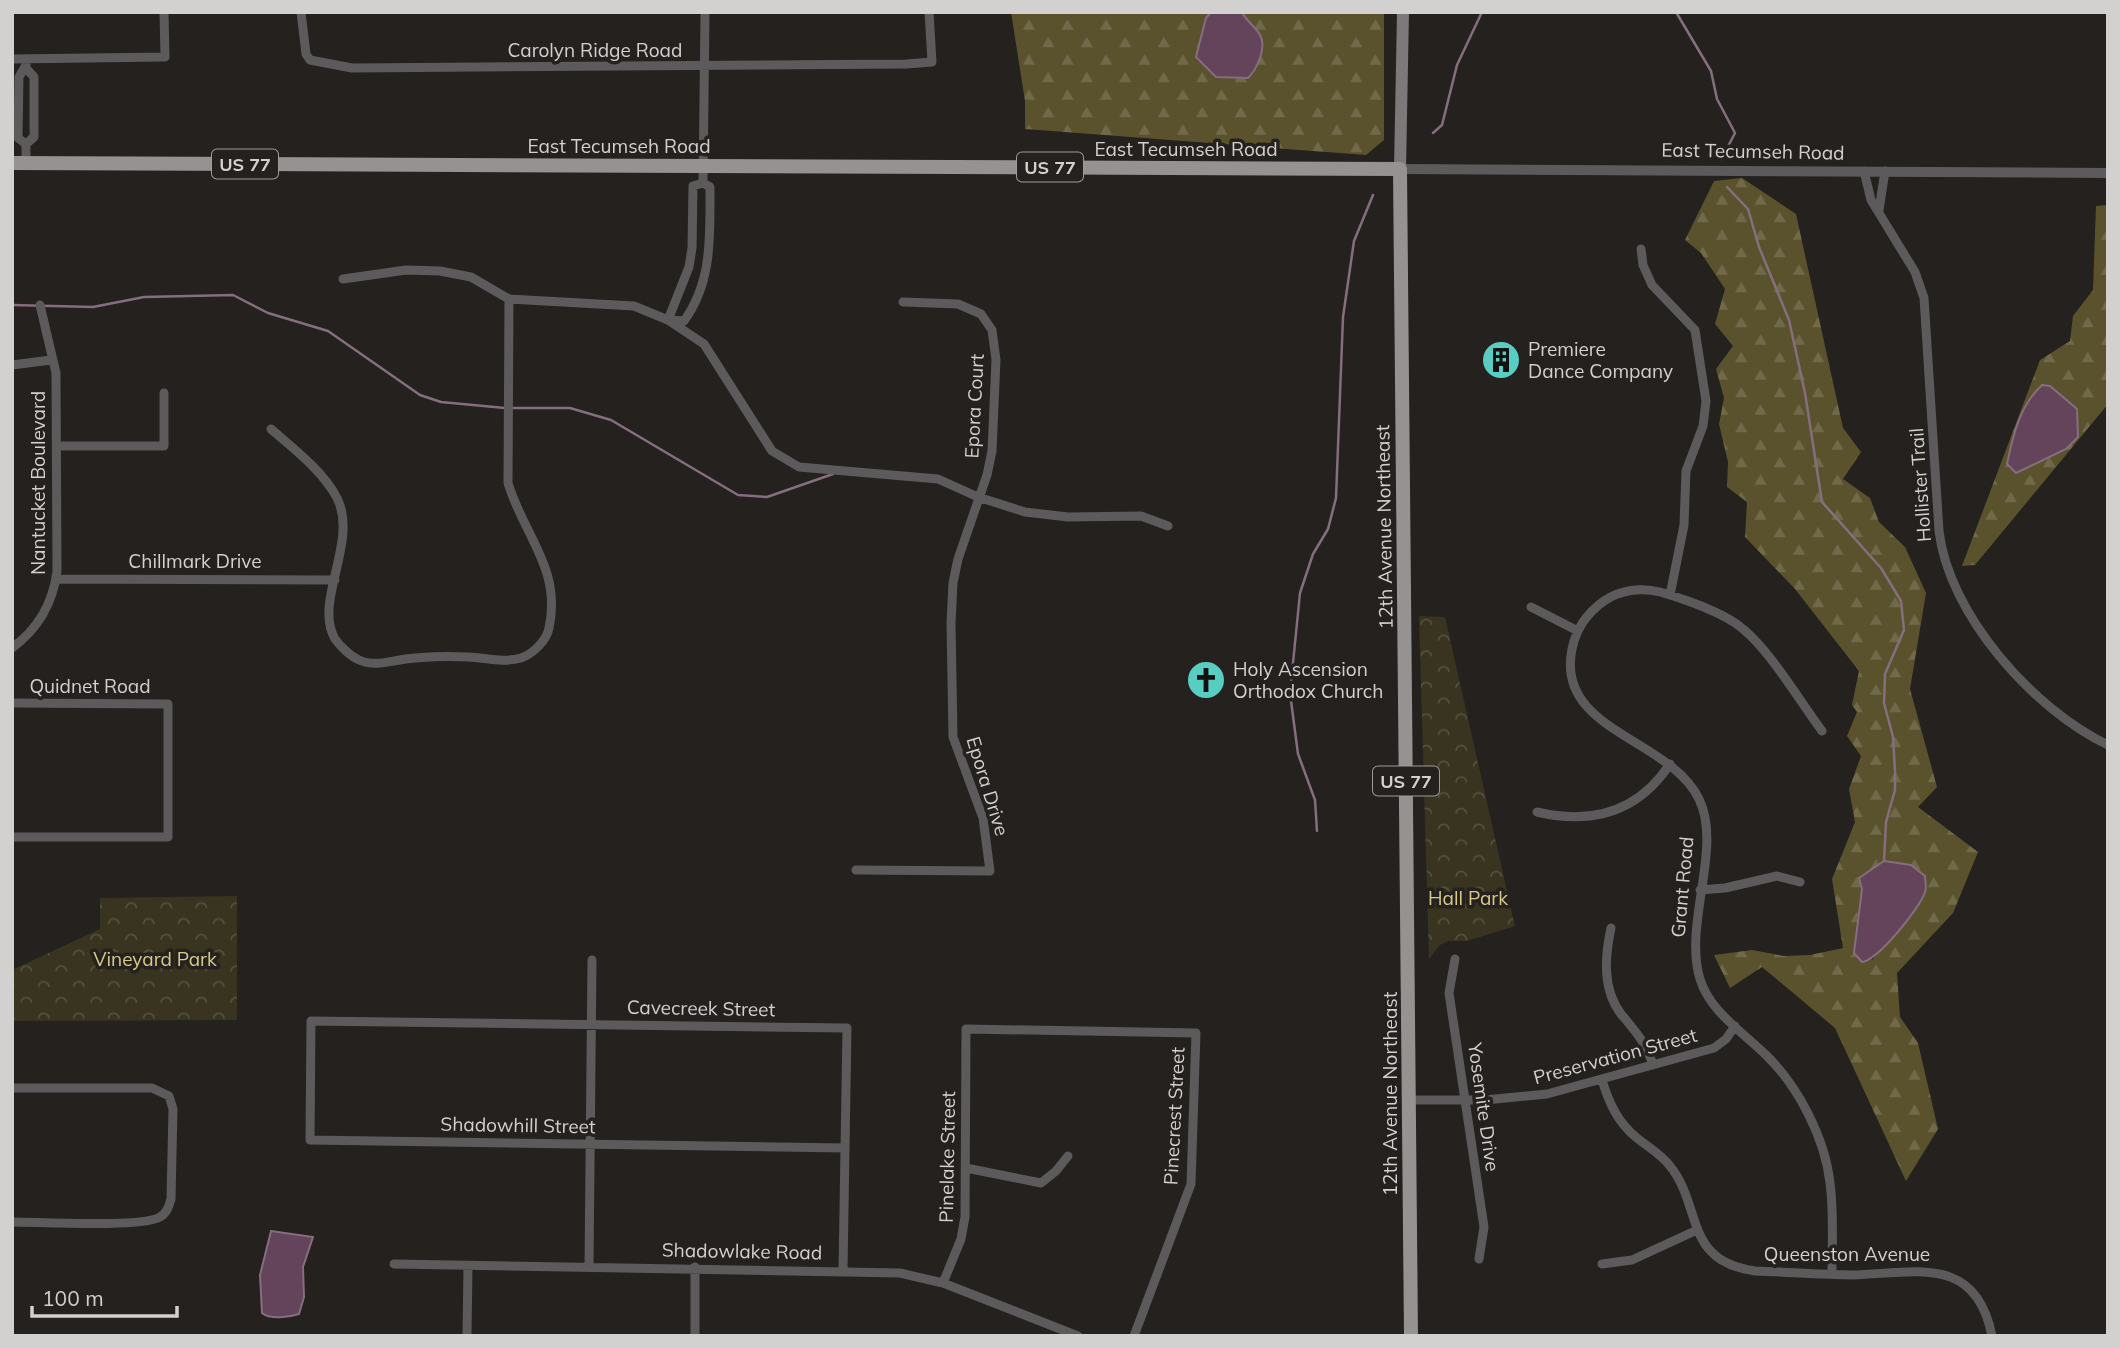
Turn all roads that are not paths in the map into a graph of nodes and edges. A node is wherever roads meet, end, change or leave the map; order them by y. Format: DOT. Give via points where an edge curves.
graph roads {
  1 [pos="164,12"];
  2 [pos="301,12"];
  3 [pos="705,12"];
  4 [pos="929,12"];
  5 [pos="1402,12"];
  6 [pos="12,59"];
  7 [pos="26,64"];
  8 [pos="704,67"];
  9 [pos="26,144"];
  10 [pos="19,163"];
  11 [pos="702,166"];
  12 [pos="1400,169"];
  13 [pos="1864,171"];
  14 [pos="1885,171"];
  15 [pos="2108,173"];
  16 [pos="703,183"];
  17 [pos="1879,210"];
  18 [pos="1642,248"];
  19 [pos="343,279"];
  20 [pos="509,299"];
  21 [pos="903,302"];
  22 [pos="40,305"];
  23 [pos="668,320"];
  24 [pos="51,360"];
  25 [pos="12,365"];
  26 [pos="164,393"];
  27 [pos="271,429"];
  28 [pos="57,446"];
  29 [pos="978,497"];
  30 [pos="1168,526"];
  31 [pos="56,579"];
  32 [pos="335,580"];
  33 [pos="1670,595"];
  34 [pos="1531,607"];
  35 [pos="1578,631"];
  36 [pos="12,648"];
  37 [pos="12,703"];
  38 [pos="1822,730"];
  39 [pos="2108,745"];
  40 [pos="1670,764"];
  41 [pos="1537,813"];
  42 [pos="12,837"];
  43 [pos="856,870"];
  44 [pos="1800,882"];
  45 [pos="1700,890"];
  46 [pos="1611,928"];
  47 [pos="1455,959"];
  48 [pos="592,960"];
  49 [pos="311,1021"];
  50 [pos="591,1024"];
  51 [pos="1735,1026"];
  52 [pos="966,1028"];
  53 [pos="1653,1065"];
  54 [pos="1602,1080"];
  55 [pos="12,1088"];
  56 [pos="1409,1100"];
  57 [pos="1466,1100"];
  58 [pos="589,1144"];
  59 [pos="845,1148"];
  60 [pos="1068,1156"];
  61 [pos="966,1168"];
  62 [pos="12,1222"];
  63 [pos="1697,1230"];
  64 [pos="1479,1259"];
  65 [pos="394,1264"];
  66 [pos="1602,1264"];
  67 [pos="468,1266"];
  68 [pos="589,1267"];
  69 [pos="695,1267"];
  70 [pos="844,1270"];
  71 [pos="1832,1274"];
  72 [pos="943,1283"];
  73 [pos="467,1336"];
  74 [pos="695,1336"];
  75 [pos="1078,1336"];
  76 [pos="1134,1336"];
  77 [pos="1411,1336"];
  78 [pos="1992,1336"];
  1 -- 7 [label="street" via="164,57"];
  2 -- 8 [label="street, Carolyn Ridge Road" via="310,60 352,68"];
  3 -- 8 [label="street"];
  4 -- 8 [label="street, Carolyn Ridge Road" via="932,62"];
  5 -- 12 [label="main road, 12th Avenue Northeast"];
  6 -- 7 [label="street"];
  7 -- 9 [label="street" via="19,77 18,138"];
  7 -- 9 [label="street" via="34,76 34,137"];
  8 -- 11 [label="street"];
  9 -- 10 [label="street"];
  10 -- 11 [label="main road, East Tecumseh Road / US 77"];
  11 -- 12 [label="main road, East Tecumseh Road / US 77"];
  11 -- 16 [label="street"];
  12 -- 13 [label="street, East Tecumseh Road"];
  12 -- 56 [label="main road, 12th Avenue Northeast / US 77"];
  13 -- 14 [label="street, East Tecumseh Road"];
  13 -- 17 [label="street, Hollister Trail" via="1871,200"];
  14 -- 15 [label="street, East Tecumseh Road"];
  14 -- 17 [label="street"];
  16 -- 23 [label="street" via="693,186 689,267"];
  16 -- 23 [label="street" via="710,192 702,288 684,321"];
  17 -- 39 [label="street, Hollister Trail" via="1924,298 1939,531 1946,564 1988,640 2016,677 2065,719"];
  18 -- 33 [label="street" via="1652,285 1695,330 1706,401 1703,426 1686,471 1684,525"];
  19 -- 20 [label="street" via="406,270 440,271 471,277"];
  20 -- 23 [label="street" via="634,306"];
  20 -- 32 [label="street" via="508,483 516,509 541,551 551,604 549,630 539,646 524,657 500,662 450,656 376,664 359,660 334,638 330,621"];
  21 -- 29 [label="street, Epora Court" via="958,304 981,314 992,330 996,360 992,451"];
  22 -- 24 [label="street, Nantucket Boulevard"];
  23 -- 29 [label="street" via="704,344 772,451 799,467 938,479"];
  24 -- 25 [label="street"];
  24 -- 28 [label="street, Nantucket Boulevard" via="56,373"];
  26 -- 28 [label="street" via="164,446"];
  27 -- 32 [label="street" via="305,459 337,498 344,532"];
  28 -- 31 [label="street, Nantucket Boulevard"];
  29 -- 30 [label="street" via="1025,512 1068,517 1141,516"];
  29 -- 43 [label="street, Epora Drive" via="953,583 952,715 953,737 983,818 990,871"];
  31 -- 32 [label="street, Chillmark Drive"];
  31 -- 36 [label="street, Nantucket Boulevard" via="44,615"];
  33 -- 35 [label="street, Grant Road" via="1622,592 1598,606"];
  33 -- 38 [label="street, Grant Road" via="1745,630"];
  34 -- 35 [label="street"];
  35 -- 40 [label="street, Grant Road" via="1570,663 1578,697 1601,720"];
  37 -- 42 [label="street, Quidnet Road" via="168,704 168,837"];
  40 -- 41 [label="street" via="1647,793 1616,810 1565,819"];
  40 -- 45 [label="street, Grant Road" via="1684,776 1702,806 1706,834"];
  44 -- 45 [label="street" via="1777,876"];
  45 -- 51 [label="street, Grant Road" via="1694,953 1697,971 1707,996"];
  46 -- 53 [label="street" via="1605,958 1612,999 1646,1043"];
  47 -- 57 [label="street, Yosemite Drive" via="1450,993"];
  48 -- 50 [label="street"];
  49 -- 50 [label="street, Cavecreek Street"];
  49 -- 58 [label="street, Shadowhill Street" via="310,1140"];
  50 -- 58 [label="street"];
  50 -- 59 [label="street, Cavecreek Street" via="847,1028"];
  51 -- 53 [label="street, Preservation Street" via="1714,1048"];
  51 -- 71 [label="street, Grant Road" via="1784,1075 1823,1153 1832,1195"];
  52 -- 61 [label="street, Pinelake Street"];
  52 -- 76 [label="street, Pinecrest Street" via="1196,1033 1191,1184"];
  53 -- 54 [label="street, Preservation Street"];
  54 -- 57 [label="street, Preservation Street" via="1524,1098"];
  54 -- 63 [label="street, Queenston Avenue" via="1609,1103 1624,1126 1672,1167"];
  55 -- 62 [label="street" via="152,1088 169,1096 173,1109 171,1199 160,1218"];
  56 -- 57 [label="street, Preservation Street"];
  56 -- 77 [label="main road, 12th Avenue Northeast / US 77"];
  57 -- 64 [label="street, Yosemite Drive" via="1484,1227"];
  58 -- 59 [label="street, Shadowhill Street"];
  58 -- 68 [label="street"];
  59 -- 70 [label="street, Cavecreek Street"];
  60 -- 61 [label="street" via="1041,1182"];
  61 -- 72 [label="street, Pinelake Street" via="963,1230"];
  63 -- 66 [label="street" via="1632,1260"];
  63 -- 71 [label="street, Queenston Avenue" via="1710,1250 1741,1269"];
  65 -- 67 [label="street, Shadowlake Road"];
  67 -- 68 [label="street, Shadowlake Road"];
  67 -- 73 [label="street"];
  68 -- 69 [label="street, Shadowlake Road"];
  69 -- 70 [label="street, Shadowlake Road"];
  69 -- 74 [label="street"];
  70 -- 72 [label="street, Shadowlake Road" via="900,1273"];
  71 -- 78 [label="street, Queenston Avenue" via="1931,1271 1950,1276 1978,1298"];
  72 -- 75 [label="street, Shadowlake Road"];
}
